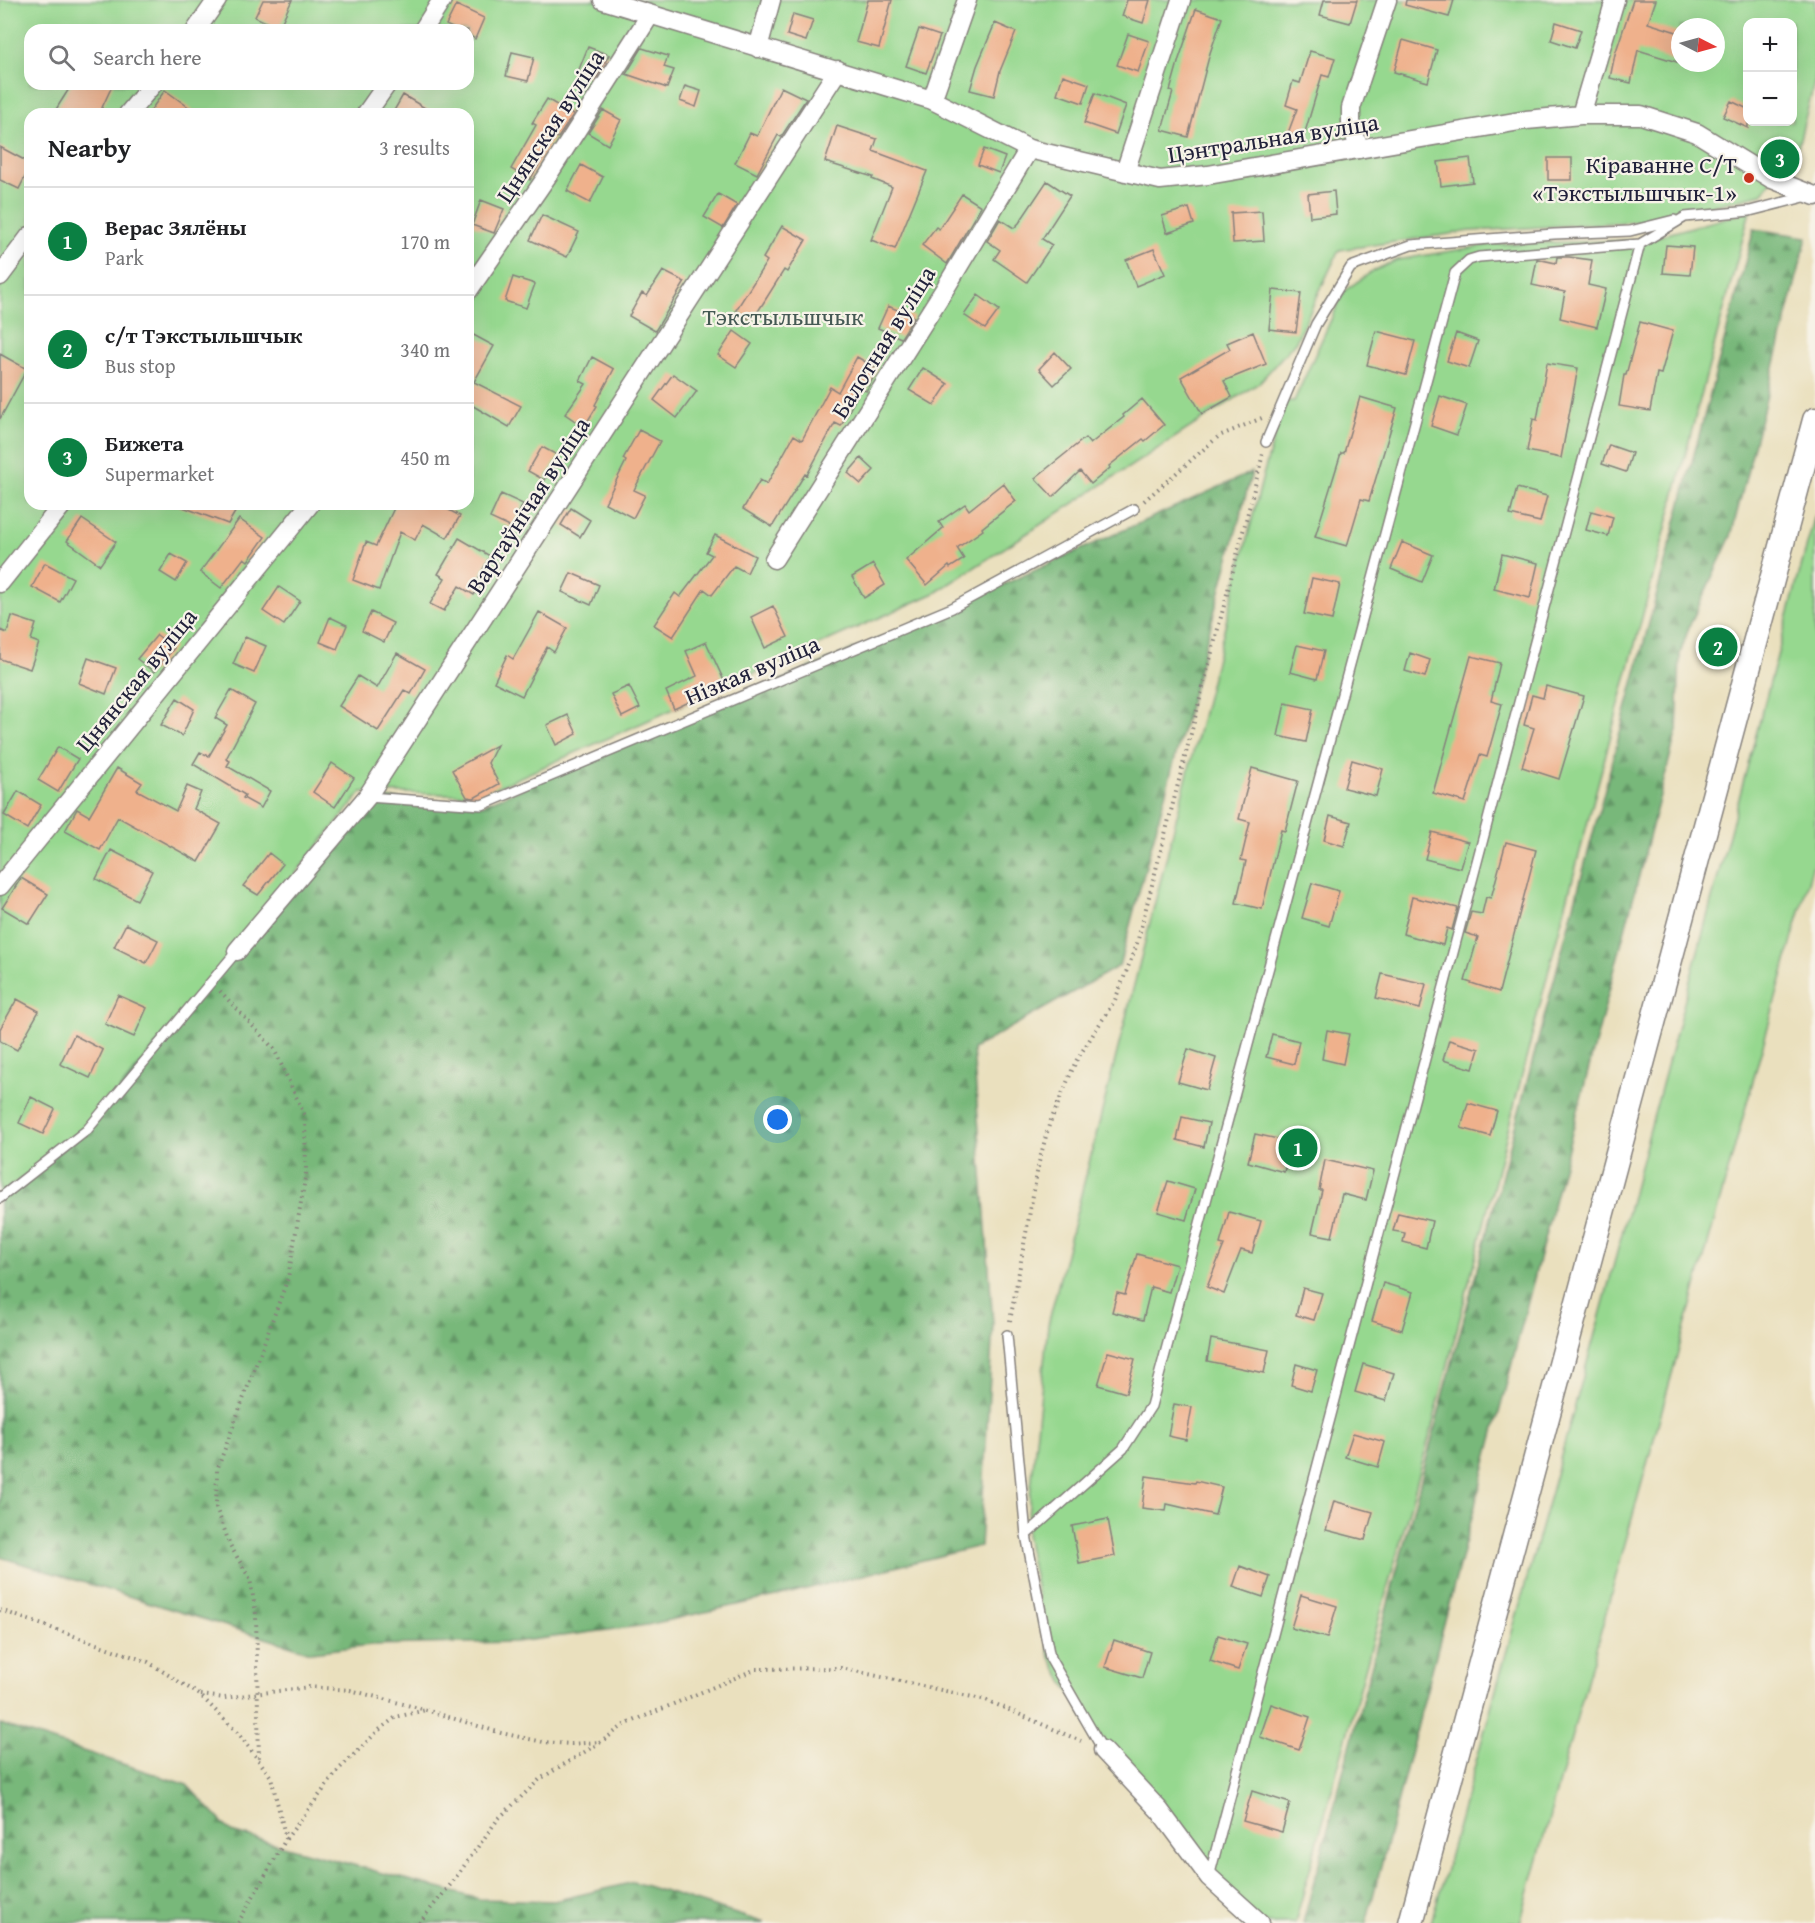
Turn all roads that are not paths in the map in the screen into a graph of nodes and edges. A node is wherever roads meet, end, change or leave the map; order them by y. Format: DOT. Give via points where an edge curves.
graph roads {
  1 [pos="217,0"];
  2 [pos="442,0"];
  3 [pos="603,0"];
  4 [pos="771,0"];
  5 [pos="967,0"];
  6 [pos="1181,0"];
  7 [pos="1387,0"];
  8 [pos="1614,0"];
  9 [pos="650,15"];
  10 [pos="200,24"];
  11 [pos="427,24"];
  12 [pos="758,48"];
  13 [pos="838,70"];
  14 [pos="148,90"];
  15 [pos="383,90"];
  16 [pos="932,100"];
  17 [pos="133,108"];
  18 [pos="370,108"];
  19 [pos="1581,115"];
  20 [pos="1029,149"];
  21 [pos="1359,149"];
  22 [pos="1125,172"];
  23 [pos="1813,196"];
  24 [pos="1685,217"];
  25 [pos="24,244"];
  26 [pos="1640,244"];
  27 [pos="0,276"];
  28 [pos="474,282"];
  29 [pos="1815,420"];
  30 [pos="1266,442"];
  31 [pos="1134,509"];
  32 [pos="58,510"];
  33 [pos="305,510"];
  34 [pos="774,559"];
  35 [pos="0,583"];
  36 [pos="367,797"];
  37 [pos="0,886"];
  38 [pos="237,951"];
  39 [pos="0,1198"];
  40 [pos="1007,1335"];
  41 [pos="1026,1534"];
  42 [pos="1103,1750"];
  43 [pos="1209,1877"];
  44 [pos="1260,1923"];
  45 [pos="1412,1923"];
  1 -- 10 [label="street"];
  2 -- 11 [label="street"];
  3 -- 9 [label="street, Цэнтральная вуліца"];
  4 -- 12 [label="street"];
  5 -- 16 [label="street"];
  6 -- 22 [label="street"];
  7 -- 21 [label="street" via="1351,108"];
  8 -- 19 [label="street"];
  9 -- 12 [label="street, Цэнтральная вуліца"];
  9 -- 28 [label="street, Цнянская вуліца"];
  12 -- 13 [label="street, Цэнтральная вуліца"];
  13 -- 16 [label="street, Цэнтральная вуліца"];
  13 -- 36 [label="street, Вартаўнічая вуліца"];
  14 -- 17 [label="street"];
  15 -- 18 [label="street"];
  16 -- 20 [label="street, Цэнтральная вуліца"];
  19 -- 21 [label="street, Цэнтральная вуліца" via="1526,120"];
  19 -- 23 [label="street, Цэнтральная вуліца" via="1641,115 1697,133 1772,179"];
  20 -- 22 [label="street, Цэнтральная вуліца"];
  20 -- 34 [label="street, Балотная вуліца"];
  21 -- 22 [label="street, Цэнтральная вуліца" via="1160,180"];
  23 -- 24 [label="lane" via="1750,211"];
  24 -- 26 [label="lane"];
  24 -- 30 [label="lane" via="1630,231 1411,245 1351,267 1316,324"];
  25 -- 27 [label="street"];
  26 -- 41 [label="lane" via="1479,257 1469,260 1455,273 1151,1406 1123,1449"];
  26 -- 43 [label="lane"];
  29 -- 45 [label="main road"];
  31 -- 36 [label="lane, Нізкая вуліца" via="952,608 482,805"];
  32 -- 35 [label="street"];
  33 -- 37 [label="street, Цнянская вуліца"];
  36 -- 38 [label="street, Вартаўнічая вуліца"];
  38 -- 39 [label="lane" via="87,1130"];
  40 -- 41 [label="lane"];
  41 -- 42 [label="lane" via="1050,1658"];
  42 -- 43 [label="street" via="1160,1811"];
  43 -- 44 [label="street"];
}
